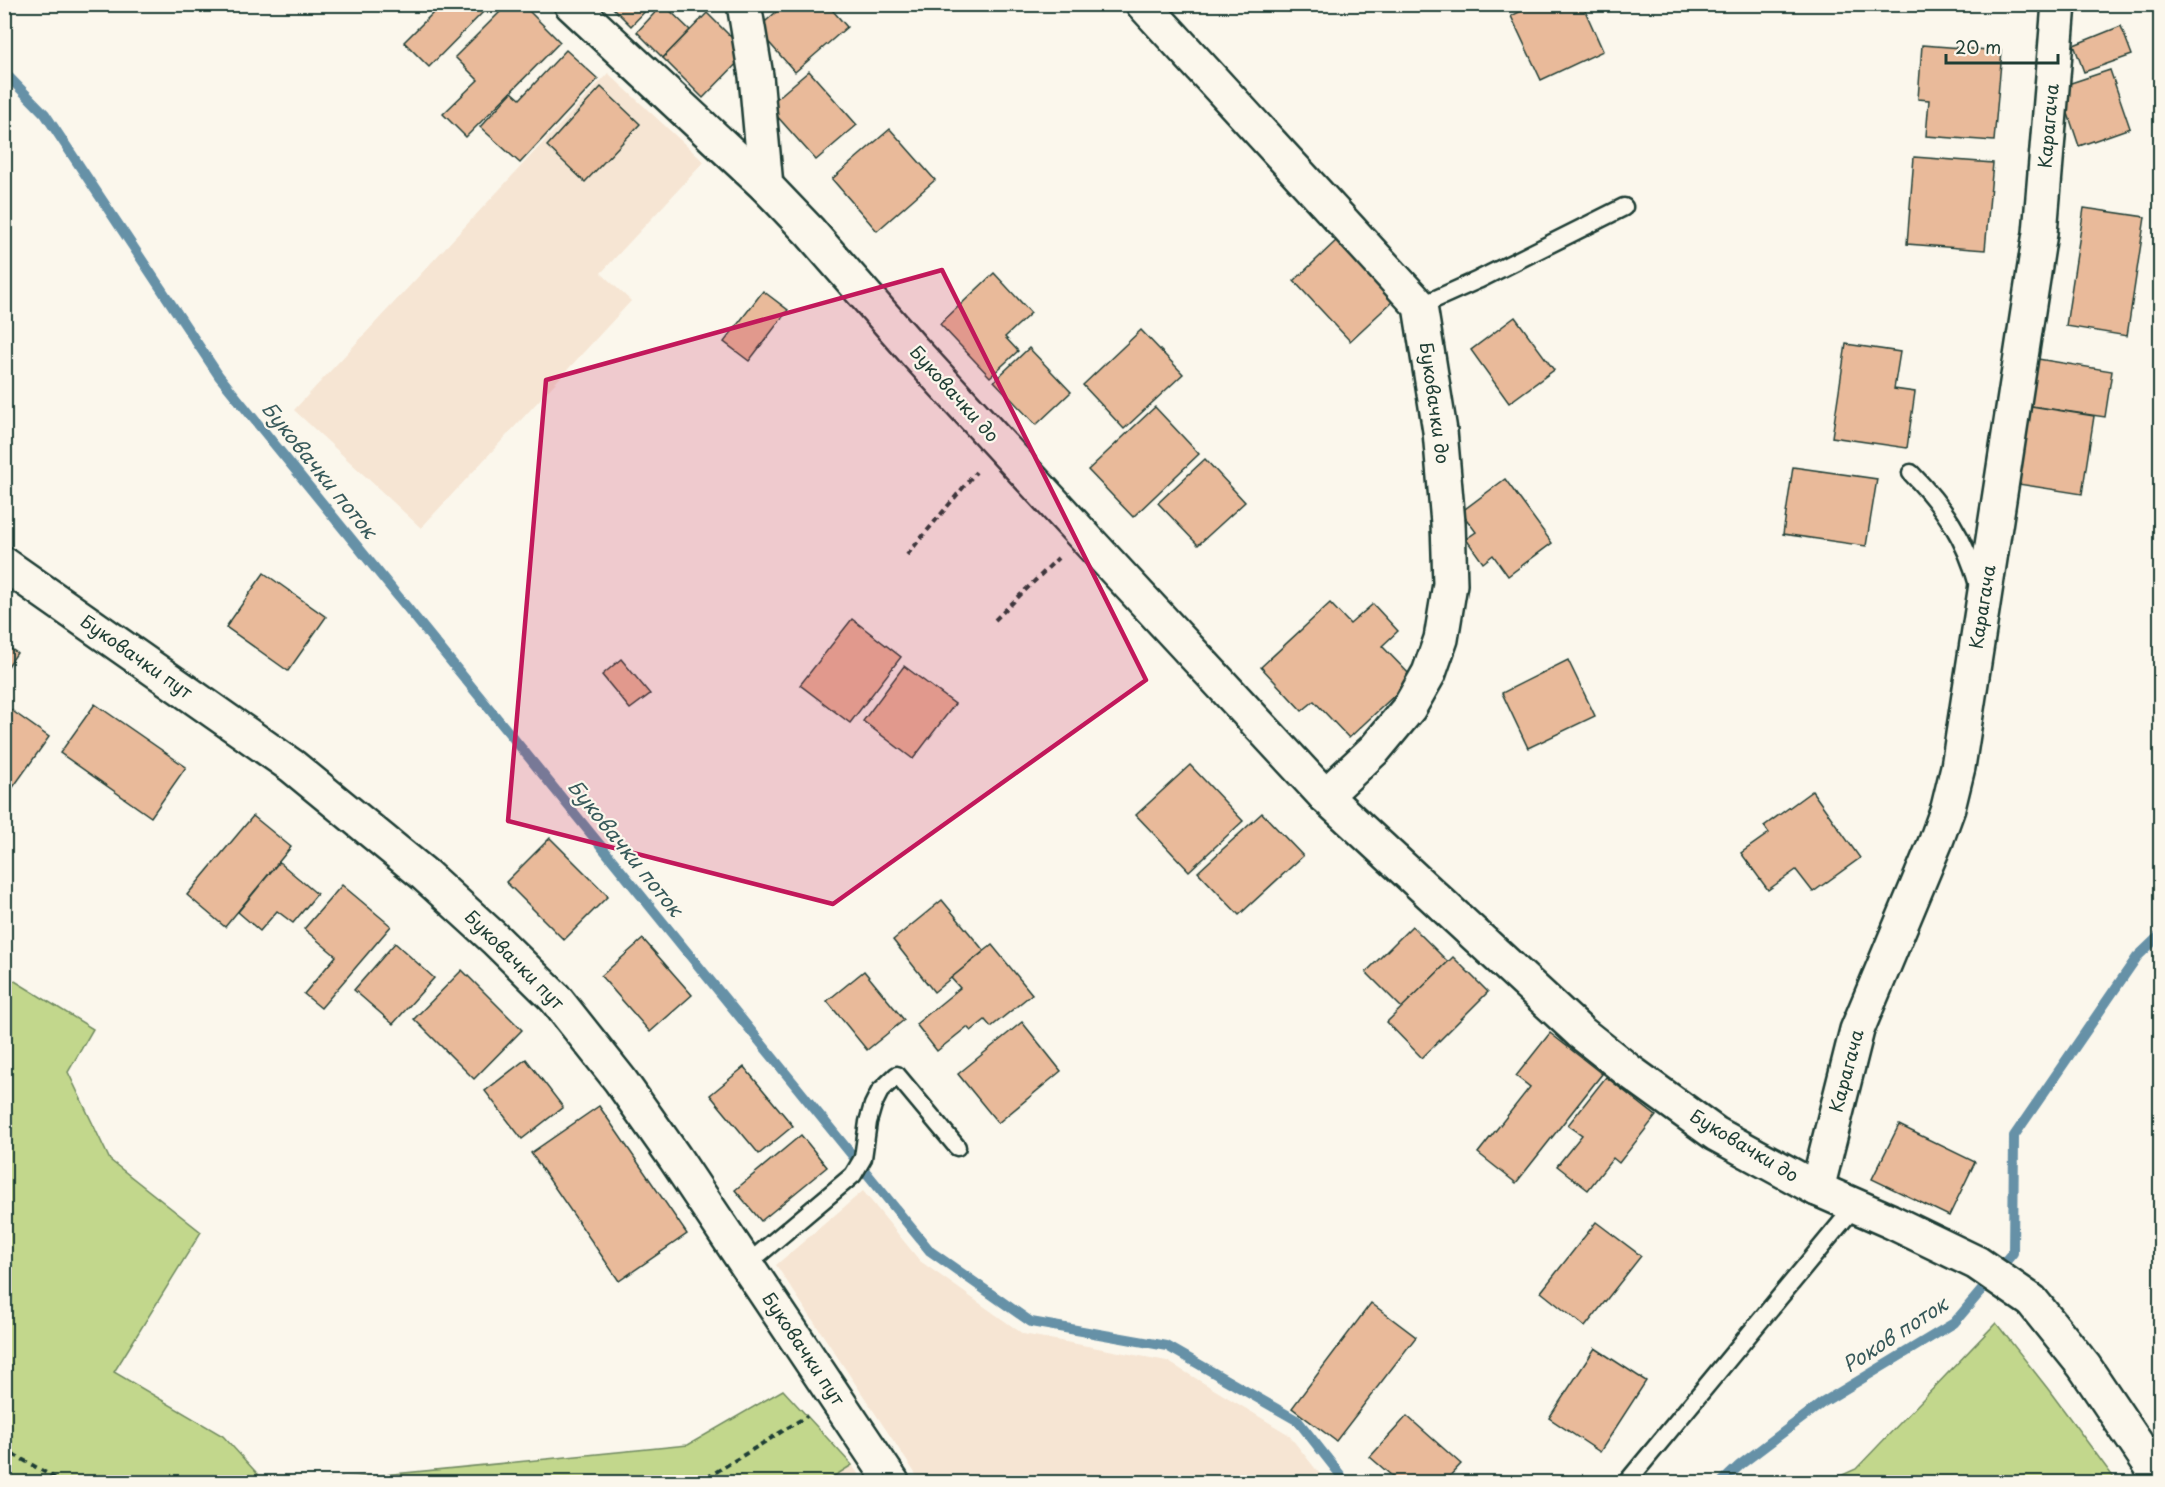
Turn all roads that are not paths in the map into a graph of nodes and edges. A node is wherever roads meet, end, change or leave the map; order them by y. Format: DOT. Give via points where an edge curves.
graph roads {
  1 [pos="571,4"];
  2 [pos="744,4"];
  3 [pos="1143,4"];
  4 [pos="2059,4"];
  5 [pos="766,186"];
  6 [pos="1624,207"];
  7 [pos="1420,306"];
  8 [pos="1911,473"];
  9 [pos="4,564"];
  10 [pos="1983,606"];
  11 [pos="1326,796"];
  12 [pos="957,1147"];
  13 [pos="1817,1190"];
  14 [pos="1855,1206"];
  15 [pos="746,1265"];
  16 [pos="2160,1479"];
  17 [pos="892,1482"];
  18 [pos="1627,1482"];
  1 -- 5 [label="street, Буковачки до"];
  2 -- 5 [label="street" via="756,76"];
  3 -- 7 [label="street"];
  4 -- 10 [label="street, Карагача" via="2040,233"];
  5 -- 11 [label="street, Буковачки до"];
  6 -- 7 [label="lane"];
  7 -- 11 [label="street, Буковачки до" via="1440,431 1448,523 1449,584 1441,639 1429,673 1409,708 1375,749"];
  8 -- 10 [label="lane" via="1945,511 1964,544"];
  9 -- 15 [label="street, Буковачки пут" via="292,766 425,875 495,939 555,998 620,1080"];
  10 -- 13 [label="street, Карагача" via="1960,757 1948,808 1857,1030"];
  11 -- 13 [label="street, Буковачки до" via="1580,1032 1716,1134"];
  12 -- 15 [label="lane" via="897,1075 880,1090 873,1105 863,1158 854,1174"];
  13 -- 14 [label="street, Буковачки до"];
  14 -- 16 [label="street, Буковачки до" via="1977,1263 2032,1301 2084,1366"];
  14 -- 18 [label="lane"];
  15 -- 17 [label="street, Буковачки пут"];
}
